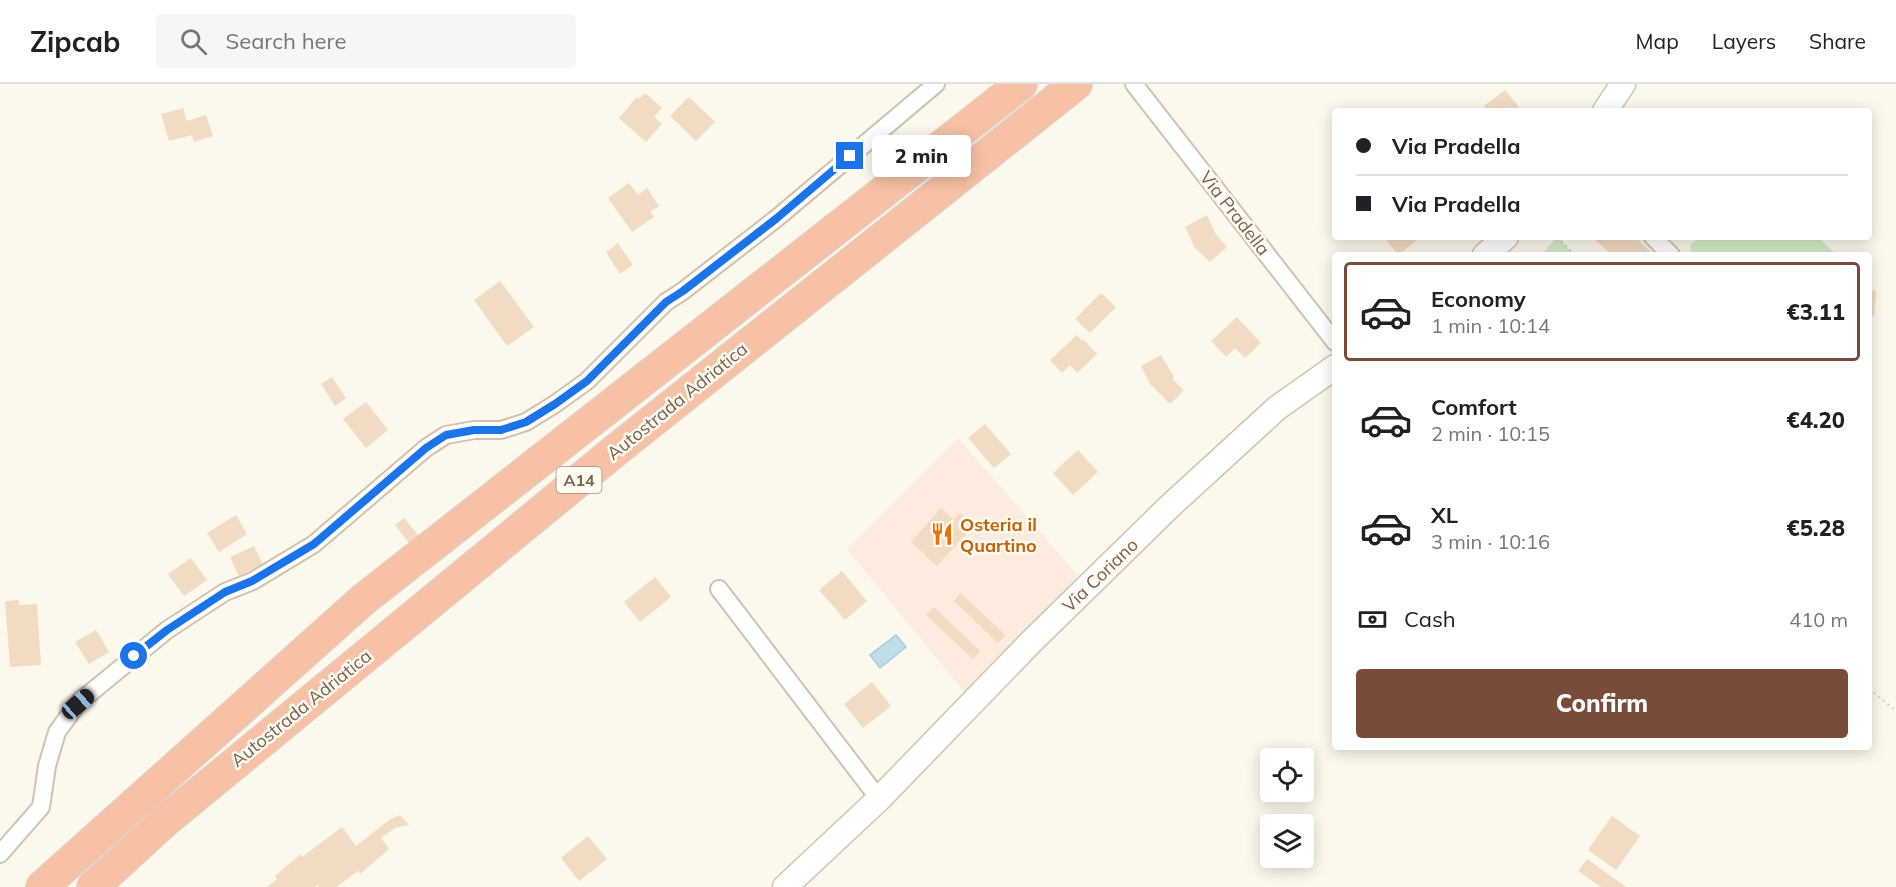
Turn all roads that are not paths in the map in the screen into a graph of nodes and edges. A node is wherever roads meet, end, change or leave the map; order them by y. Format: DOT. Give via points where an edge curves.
graph roads {
  1 [pos="936,84"];
  2 [pos="1021,84"];
  3 [pos="1076,84"];
  4 [pos="1134,84"];
  5 [pos="1623,84"];
  6 [pos="1607,108"];
  7 [pos="1502,240"];
  8 [pos="1656,240"];
  9 [pos="1488,252"];
  10 [pos="1668,252"];
  11 [pos="1332,338"];
  12 [pos="1332,369"];
  13 [pos="718,589"];
  14 [pos="879,799"];
  15 [pos="0,854"];
  16 [pos="42,887"];
  17 [pos="93,887"];
  18 [pos="785,887"];
  1 -- 15 [label="street" via="777,218 666,302 587,381 555,404 526,422 501,430 446,435 314,544 252,581 225,592 167,630 118,669 78,704 57,732 41,807"];
  2 -- 16 [label="highway, Autostrada Adriatica / A14" via="364,600"];
  3 -- 17 [label="highway, Autostrada Adriatica / A14" via="616,450 165,821"];
  4 -- 11 [label="street, Via Pradella"];
  5 -- 6 [label="main road"];
  7 -- 9 [label="main road"];
  8 -- 10 [label="street"];
  12 -- 14 [label="main road, Via Coriano" via="1277,408 1170,506"];
  13 -- 14 [label="street"];
  14 -- 18 [label="main road, Via Coriano"];
}
